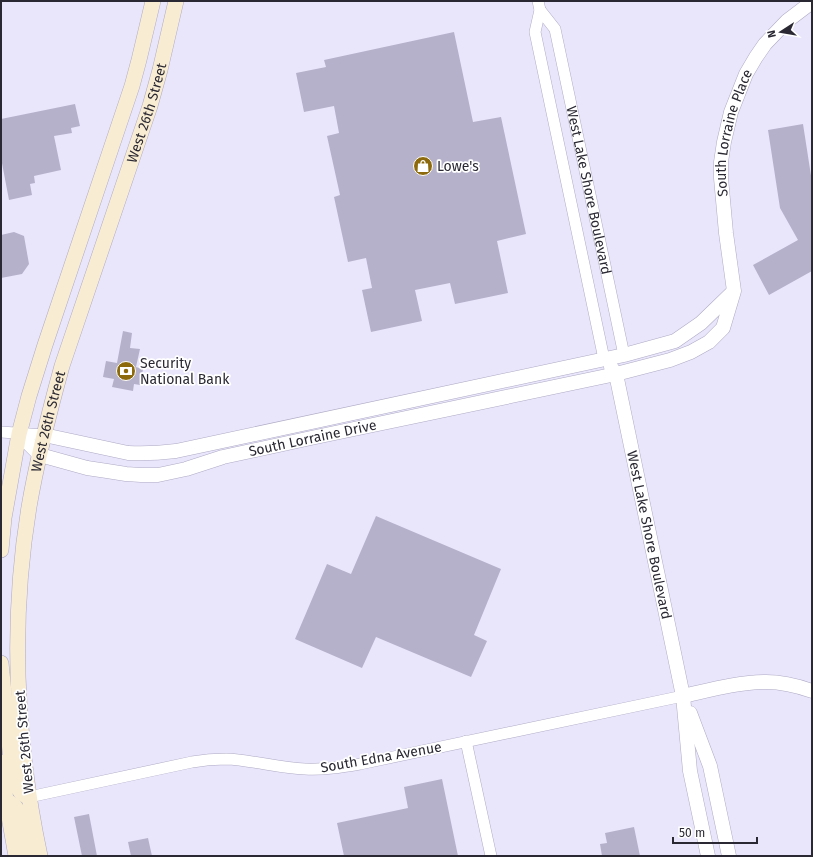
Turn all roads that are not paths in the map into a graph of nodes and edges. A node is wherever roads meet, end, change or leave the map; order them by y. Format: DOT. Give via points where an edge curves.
graph roads {
  1 [pos="153,1"];
  2 [pos="176,1"];
  3 [pos="812,2"];
  4 [pos="539,5"];
  5 [pos="734,291"];
  6 [pos="624,355"];
  7 [pos="604,359"];
  8 [pos="616,374"];
  9 [pos="1,432"];
  10 [pos="19,434"];
  11 [pos="44,435"];
  12 [pos="40,455"];
  13 [pos="1,550"];
  14 [pos="1,663"];
  15 [pos="812,691"];
  16 [pos="683,696"];
  17 [pos="466,741"];
  18 [pos="1,762"];
  19 [pos="29,797"];
  20 [pos="4,800"];
  21 [pos="16,856"];
  22 [pos="29,856"];
  23 [pos="40,856"];
  24 [pos="491,856"];
  25 [pos="708,856"];
  26 [pos="730,856"];
  1 -- 10 [label="main road, West 26th Street" via="132,86 45,346"];
  2 -- 11 [label="main road, West 26th Street" via="150,106 62,366"];
  3 -- 5 [label="street, South Lorraine Place" via="787,21 765,44 746,74 731,112 724,142 721,173"];
  4 -- 6 [label="street, West Lake Shore Boulevard" via="555,29"];
  4 -- 7 [label="street, West Lake Shore Boulevard" via="535,32"];
  5 -- 6 [label="street" via="701,323 675,341"];
  5 -- 8 [label="street, South Lorraine Place" via="723,328 709,342 670,360"];
  6 -- 7 [label="street, South Lorraine Drive"];
  6 -- 8 [label="street"];
  7 -- 8 [label="street, West Lake Shore Boulevard"];
  7 -- 11 [label="street, South Lorraine Drive" via="156,453 121,452"];
  8 -- 12 [label="street, South Lorraine Drive" via="223,457 158,475 106,472"];
  8 -- 16 [label="street, West Lake Shore Boulevard"];
  9 -- 10 [label="street"];
  10 -- 11 [label="street"];
  10 -- 12 [label="street, South Lorraine Drive"];
  10 -- 13 [label="main road, West 26th Street"];
  11 -- 12 [label="main road, West 26th Street"];
  12 -- 19 [label="main road, West 26th Street" via="25,536 19,609 21,729"];
  14 -- 19 [label="main road" via="12,771 20,792"];
  15 -- 16 [label="street" via="766,682"];
  16 -- 17 [label="street, South Edna Avenue"];
  16 -- 25 [label="street, West Lake Shore Boulevard" via="690,771"];
  16 -- 26 [label="street, West Lake Shore Boulevard" via="710,766"];
  17 -- 19 [label="street, South Edna Avenue" via="336,768 297,768 209,759"];
  17 -- 24 [label="street"];
  18 -- 20 [label="main road, West 26th Street"];
  19 -- 23 [label="main road, West 26th Street"];
  20 -- 21 [label="main road, West 26th Street"];
  20 -- 22 [label="main road" via="14,805 19,812"];
}
